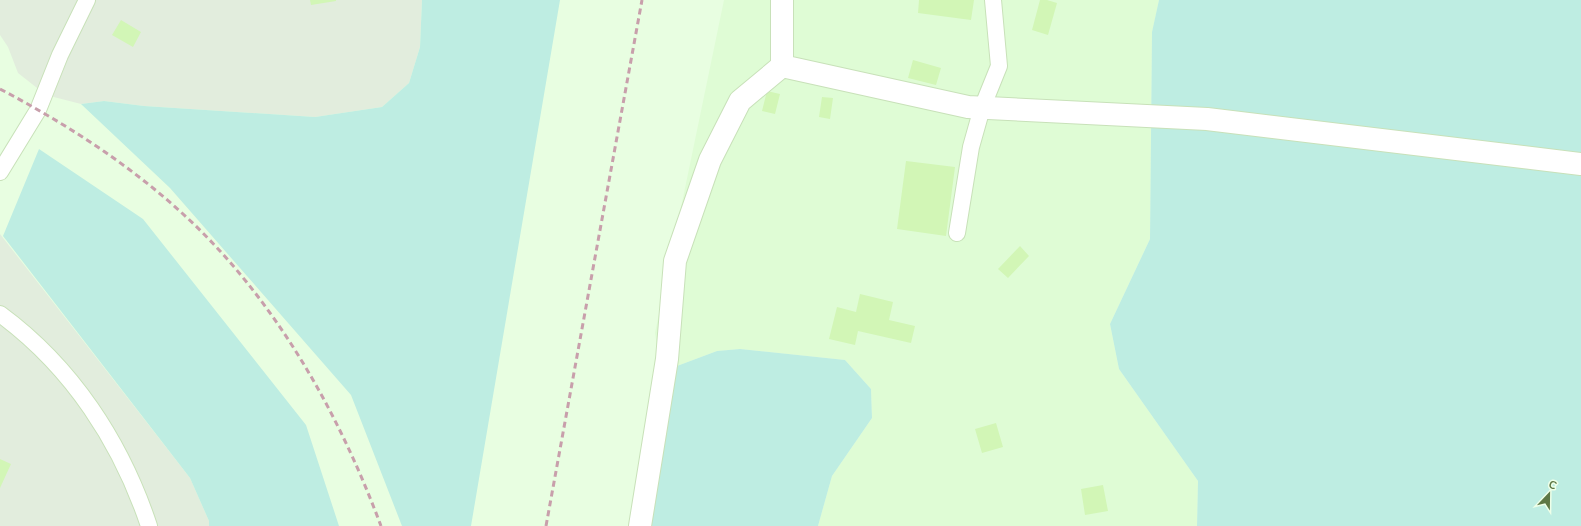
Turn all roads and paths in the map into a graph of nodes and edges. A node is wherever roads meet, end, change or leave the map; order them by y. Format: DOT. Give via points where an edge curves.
graph roads {
  1 [pos="87,0"];
  2 [pos="782,0"];
  3 [pos="992,0"];
  4 [pos="782,66"];
  5 [pos="982,108"];
  6 [pos="1581,164"];
  7 [pos="0,172"];
  8 [pos="957,233"];
  9 [pos="0,314"];
  10 [pos="149,526"];
  11 [pos="640,526"];
  1 -- 7 [label="lane" via="60,55 38,110"];
  2 -- 4 [label="street"];
  3 -- 5 [label="lane" via="999,66"];
  4 -- 5 [label="street"];
  4 -- 11 [label="street" via="740,101 710,160 675,261 667,359"];
  5 -- 6 [label="street" via="1207,119"];
  5 -- 8 [label="lane" via="971,147"];
  9 -- 10 [label="lane" via="66,374 88,403 126,466"];
}
